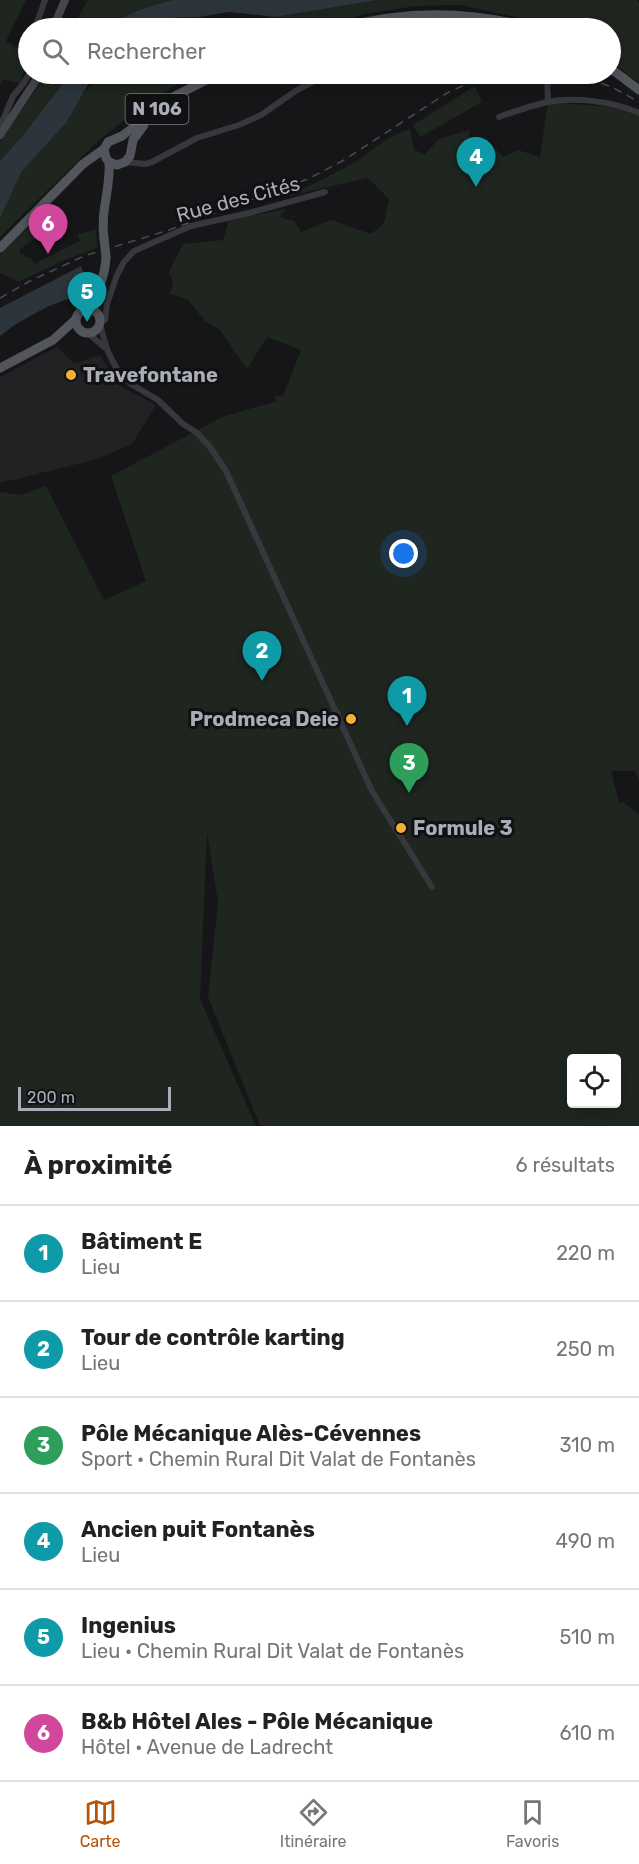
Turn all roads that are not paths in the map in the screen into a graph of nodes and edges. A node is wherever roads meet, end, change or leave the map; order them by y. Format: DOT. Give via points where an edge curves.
graph roads {
  1 [pos="45,0"];
  2 [pos="65,0"];
  3 [pos="39,18"];
  4 [pos="57,18"];
  5 [pos="385,18"];
  6 [pos="488,18"];
  7 [pos="621,76"];
  8 [pos="23,84"];
  9 [pos="33,84"];
  10 [pos="197,84"];
  11 [pos="198,84"];
  12 [pos="307,84"];
  13 [pos="548,84"];
  14 [pos="639,90"];
  15 [pos="548,102"];
  16 [pos="639,113"];
  17 [pos="498,117"];
  18 [pos="0,131"];
  19 [pos="115,138"];
  20 [pos="104,149"];
  21 [pos="127,157"];
  22 [pos="108,161"];
  23 [pos="109,183"];
  24 [pos="64,185"];
  25 [pos="325,192"];
  26 [pos="0,248"];
  27 [pos="101,285"];
  28 [pos="87,309"];
  29 [pos="75,320"];
  30 [pos="99,321"];
  31 [pos="85,333"];
  32 [pos="53,340"];
  33 [pos="108,352"];
  34 [pos="0,368"];
  35 [pos="338,713"];
  36 [pos="328,717"];
  37 [pos="432,887"];
  1 -- 3 [label="street"];
  2 -- 4 [label="main road"];
  5 -- 6 [label="main road" via="438,13"];
  7 -- 14 [label="main road"];
  8 -- 18 [label="street" via="13,96"];
  9 -- 18 [label="main road"];
  10 -- 19 [label="main road, N 106"];
  11 -- 21 [label="main road, N 106" via="138,132"];
  12 -- 21 [label="street" via="255,118 197,138 152,162 138,163"];
  13 -- 15 [label="street"];
  15 -- 16 [label="street" via="600,103"];
  15 -- 17 [label="street"];
  19 -- 20 [label="main road"];
  19 -- 21 [label="main road" via="127,142"];
  20 -- 22 [label="main road"];
  20 -- 24 [label="main road"];
  21 -- 22 [label="main road"];
  21 -- 23 [label="main road"];
  22 -- 23 [label="main road"];
  22 -- 24 [label="main road" via="89,166"];
  23 -- 27 [label="main road, bridge" via="103,210 106,257"];
  24 -- 26 [label="main road"];
  25 -- 30 [label="street, Rue des Cités" via="191,226 140,248 129,256 117,275 105,320"];
  27 -- 28 [label="main road"];
  27 -- 30 [label="main road"];
  28 -- 29 [label="main road"];
  28 -- 30 [label="main road" via="94,311"];
  29 -- 31 [label="main road"];
  29 -- 32 [label="main road"];
  30 -- 31 [label="main road" via="94,332"];
  30 -- 33 [label="street"];
  31 -- 32 [label="main road"];
  31 -- 33 [label="street"];
  32 -- 34 [label="main road"];
  33 -- 35 [label="street" via="128,382 158,400 196,432 218,459"];
  35 -- 36 [label="street"];
  35 -- 37 [label="street" via="376,799"];
}
